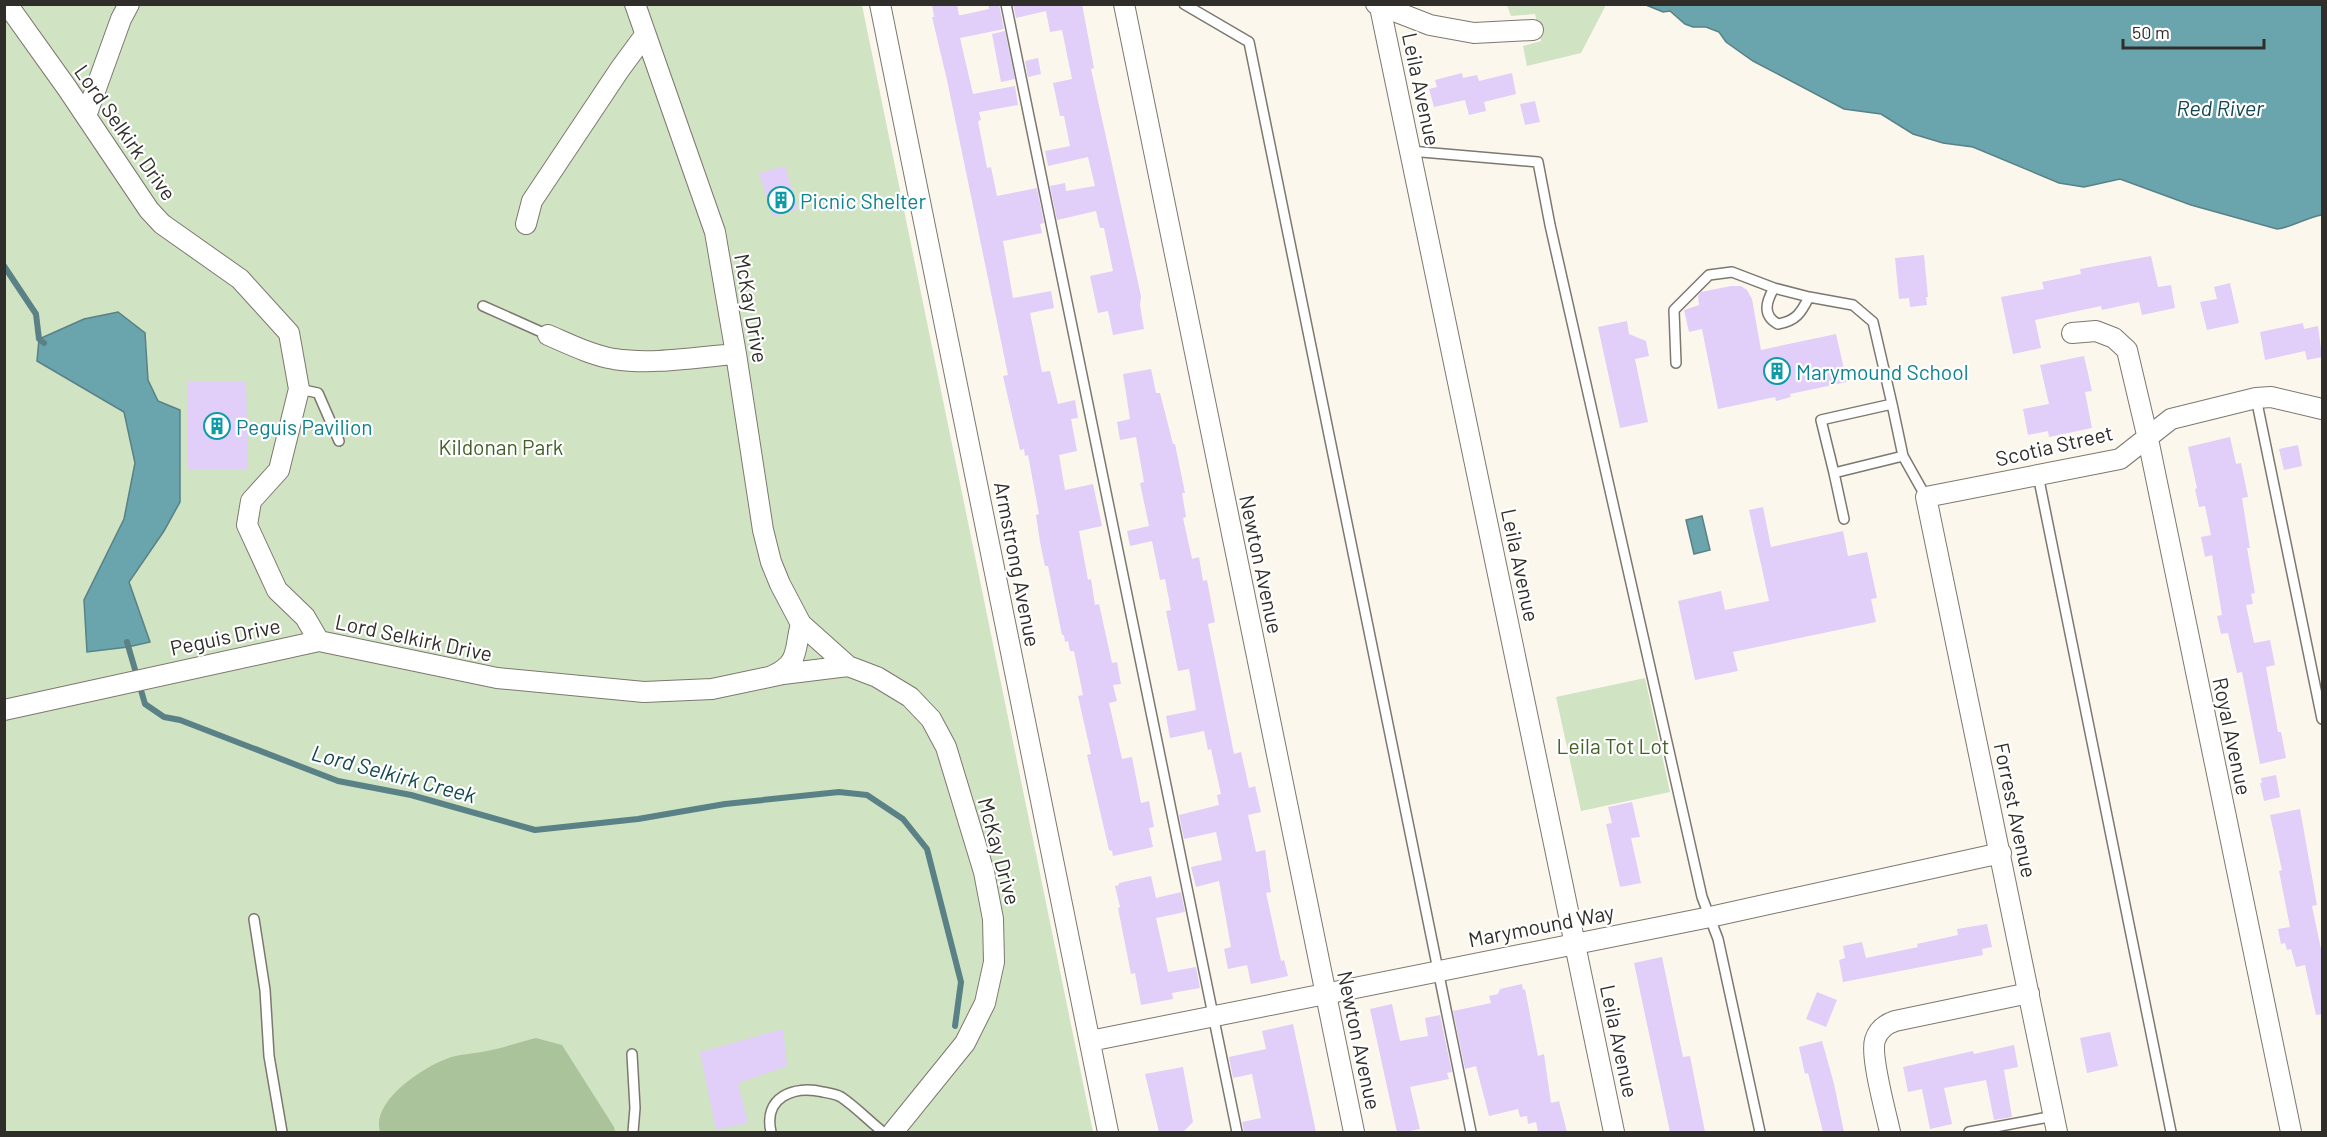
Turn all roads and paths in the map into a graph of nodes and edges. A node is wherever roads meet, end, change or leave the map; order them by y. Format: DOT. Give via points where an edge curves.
graph roads {
  1 [pos="7,4"];
  2 [pos="129,4"];
  3 [pos="635,4"];
  4 [pos="880,4"];
  5 [pos="1006,4"];
  6 [pos="1124,4"];
  7 [pos="1185,4"];
  8 [pos="1378,6"];
  9 [pos="1533,30"];
  10 [pos="645,35"];
  11 [pos="86,116"];
  12 [pos="1410,151"];
  13 [pos="526,224"];
  14 [pos="1774,288"];
  15 [pos="1809,297"];
  16 [pos="483,306"];
  17 [pos="2072,333"];
  18 [pos="548,335"];
  19 [pos="736,354"];
  20 [pos="1676,363"];
  21 [pos="299,389"];
  22 [pos="2256,398"];
  23 [pos="1892,404"];
  24 [pos="2322,409"];
  25 [pos="2148,439"];
  26 [pos="339,441"];
  27 [pos="1903,456"];
  28 [pos="1834,473"];
  29 [pos="2038,475"];
  30 [pos="1926,497"];
  31 [pos="1844,519"];
  32 [pos="801,624"];
  33 [pos="319,641"];
  34 [pos="848,666"];
  35 [pos="772,676"];
  36 [pos="4,710"];
  37 [pos="2322,719"];
  38 [pos="2001,853"];
  39 [pos="1710,916"];
  40 [pos="254,919"];
  41 [pos="1574,943"];
  42 [pos="1437,970"];
  43 [pos="1326,993"];
  44 [pos="2029,993"];
  45 [pos="1213,1015"];
  46 [pos="1090,1041"];
  47 [pos="632,1054"];
  48 [pos="2056,1124"];
  49 [pos="282,1132"];
  50 [pos="633,1132"];
  51 [pos="771,1132"];
  52 [pos="884,1132"];
  53 [pos="893,1132"];
  54 [pos="1108,1132"];
  55 [pos="1237,1132"];
  56 [pos="1354,1132"];
  57 [pos="1471,1132"];
  58 [pos="1614,1132"];
  59 [pos="1760,1132"];
  60 [pos="1890,1132"];
  61 [pos="1969,1132"];
  62 [pos="2172,1132"];
  63 [pos="2291,1132"];
  1 -- 11 [label="street, Lord Selkirk Drive"];
  2 -- 11 [label="street"];
  3 -- 10 [label="street, McKay Drive"];
  4 -- 46 [label="street, Armstrong Avenue"];
  5 -- 45 [label="lane"];
  6 -- 43 [label="street, Newton Avenue"];
  7 -- 42 [label="lane" via="1249,42"];
  8 -- 9 [label="street" via="1430,25 1474,33"];
  8 -- 12 [label="street, Leila Avenue"];
  10 -- 13 [label="street" via="532,201"];
  10 -- 19 [label="street, McKay Drive" via="715,232"];
  11 -- 21 [label="street, Lord Selkirk Drive" via="148,210 240,279 289,333"];
  12 -- 39 [label="lane" via="1538,162 1703,903"];
  12 -- 41 [label="street, Leila Avenue"];
  14 -- 15 [label="lane"];
  14 -- 15 [label="lane" via="1766,309 1778,324 1791,322 1801,314"];
  14 -- 20 [label="lane" via="1732,272 1709,275 1674,310"];
  15 -- 23 [label="lane" via="1853,305 1873,322"];
  16 -- 18 [label="lane"];
  17 -- 25 [label="street, Royal Avenue" via="2096,331 2114,338 2127,350"];
  18 -- 19 [label="street" via="594,354 632,361"];
  19 -- 32 [label="street, McKay Drive" via="763,530 771,562"];
  21 -- 26 [label="lane" via="318,393"];
  21 -- 33 [label="street, Lord Selkirk Drive" via="279,470 251,501 247,525 277,590 305,617"];
  22 -- 24 [label="street, Scotia Street" via="2271,397"];
  22 -- 25 [label="street, Scotia Street" via="2171,419"];
  22 -- 37 [label="lane"];
  23 -- 27 [label="lane"];
  23 -- 28 [label="lane" via="1821,420"];
  25 -- 29 [label="street, Scotia Street" via="2120,459"];
  25 -- 63 [label="street, Royal Avenue"];
  27 -- 28 [label="lane"];
  27 -- 30 [label="lane"];
  28 -- 31 [label="lane"];
  29 -- 30 [label="street, Scotia Street"];
  29 -- 62 [label="lane"];
  30 -- 38 [label="street, Forrest Avenue"];
  32 -- 34 [label="street, McKay Drive"];
  32 -- 35 [label="street" via="796,655 784,670"];
  33 -- 35 [label="street, Lord Selkirk Drive" via="497,678 644,693 712,689"];
  33 -- 36 [label="street, Peguis Drive"];
  34 -- 35 [label="street, Lord Selkirk Drive"];
  34 -- 53 [label="street, McKay Drive" via="877,677 910,697 931,719 946,747 984,872 993,920 994,962 985,1003 965,1043"];
  38 -- 39 [label="street, Marymound Way"];
  38 -- 44 [label="street, Forrest Avenue"];
  39 -- 41 [label="street, Marymound Way"];
  39 -- 59 [label="lane"];
  40 -- 49 [label="lane" via="265,990 268,1056"];
  41 -- 42 [label="street, Marymound Way"];
  41 -- 58 [label="street, Leila Avenue"];
  42 -- 43 [label="street, Marymound Way"];
  42 -- 57 [label="lane"];
  43 -- 45 [label="street, Marymound Way"];
  43 -- 56 [label="street, Newton Avenue"];
  44 -- 48 [label="street, Forrest Avenue"];
  44 -- 60 [label="street" via="1884,1026 1876,1036 1874,1050"];
  45 -- 46 [label="street, Marymound Way"];
  45 -- 55 [label="lane"];
  46 -- 54 [label="street, Armstrong Avenue"];
  47 -- 50 [label="lane"];
  48 -- 61 [label="lane"];
  51 -- 52 [label="lane" via="772,1108 780,1098 789,1091 811,1089 839,1096"];
}
